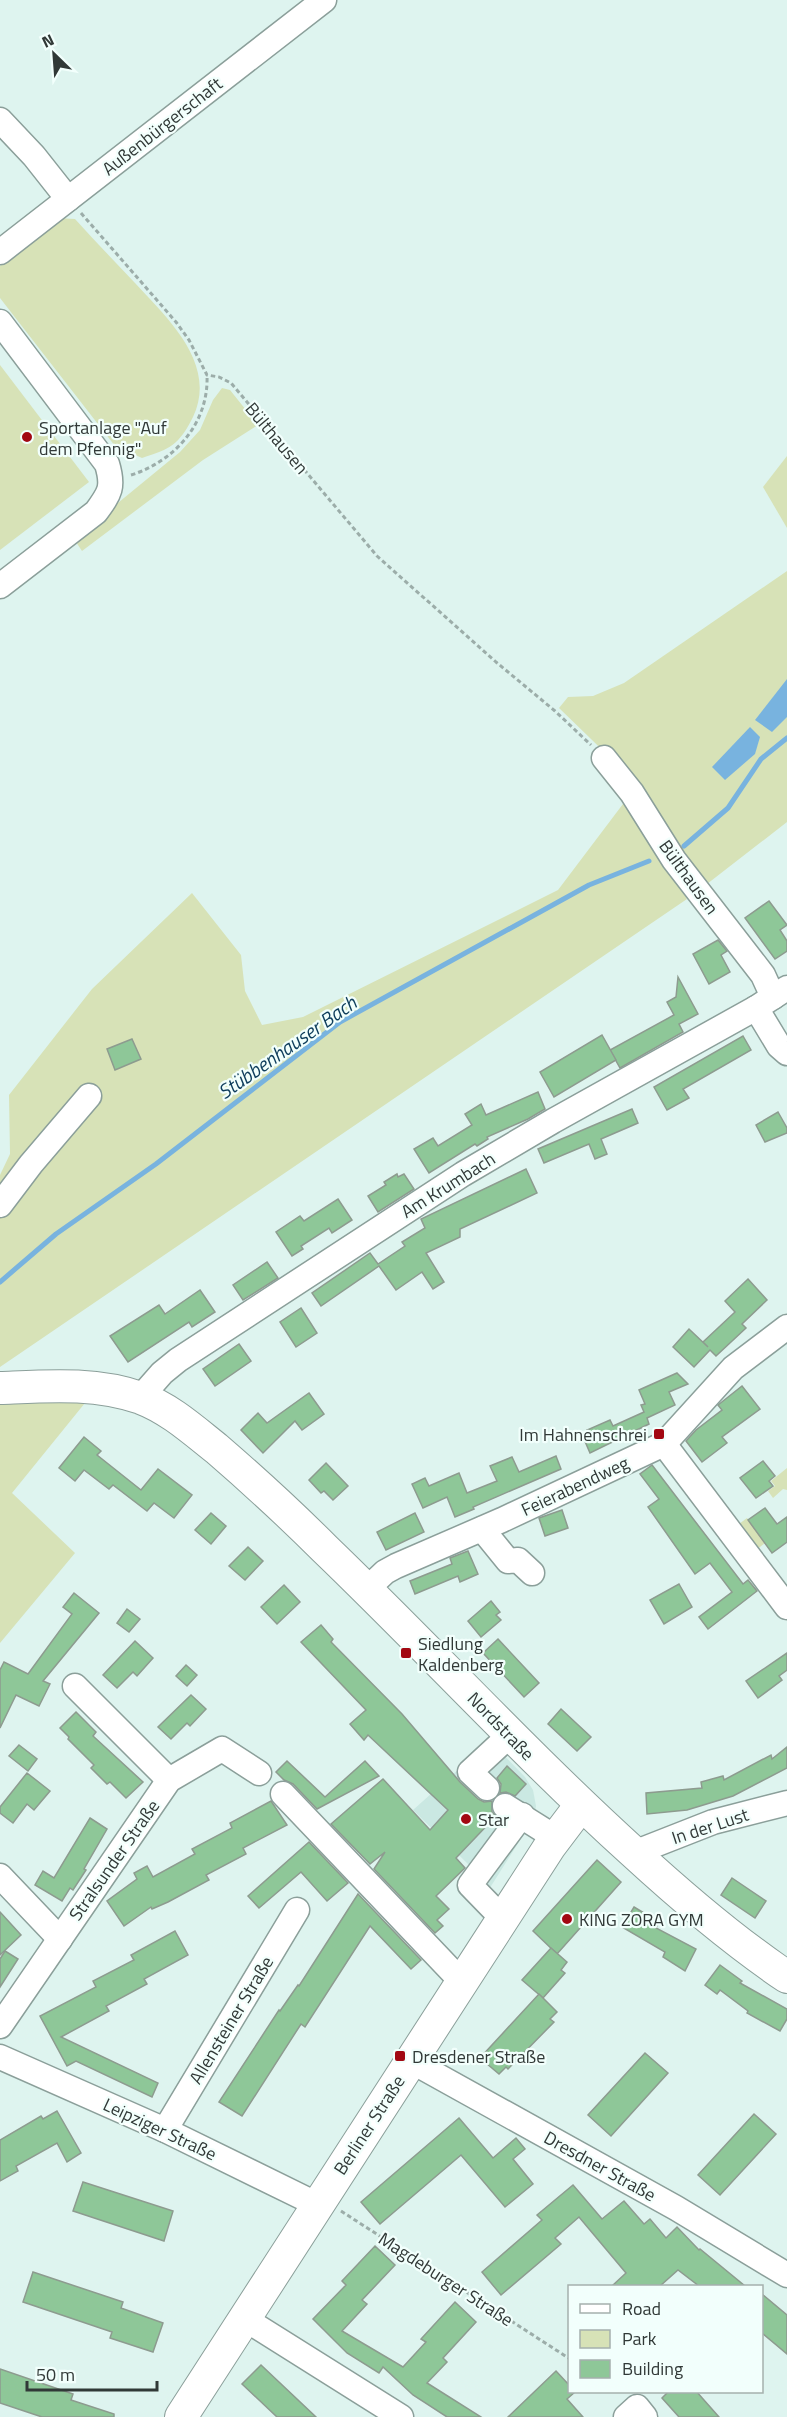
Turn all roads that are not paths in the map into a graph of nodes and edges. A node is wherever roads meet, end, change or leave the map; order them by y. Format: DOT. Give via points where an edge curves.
graph roads {
  1 [pos="324,0"];
  2 [pos="0,120"];
  3 [pos="68,199"];
  4 [pos="0,252"];
  5 [pos="0,322"];
  6 [pos="0,586"];
  7 [pos="604,758"];
  8 [pos="772,998"];
  9 [pos="787,1053"];
  10 [pos="89,1096"];
  11 [pos="0,1205"];
  12 [pos="787,1327"];
  13 [pos="0,1388"];
  14 [pos="141,1398"];
  15 [pos="664,1444"];
  16 [pos="482,1529"];
  17 [pos="532,1573"];
  18 [pos="368,1589"];
  19 [pos="787,1607"];
  20 [pos="75,1686"];
  21 [pos="510,1735"];
  22 [pos="259,1773"];
  23 [pos="169,1780"];
  24 [pos="487,1788"];
  25 [pos="283,1794"];
  26 [pos="787,1803"];
  27 [pos="581,1805"];
  28 [pos="556,1838"];
  29 [pos="634,1853"];
  30 [pos="0,1876"];
  31 [pos="297,1910"];
  32 [pos="503,1919"];
  33 [pos="60,1939"];
  34 [pos="787,1977"];
  35 [pos="462,1982"];
  36 [pos="0,2026"];
  37 [pos="0,2057"];
  38 [pos="411,2061"];
  39 [pos="165,2130"];
  40 [pos="320,2202"];
  41 [pos="787,2274"];
  42 [pos="245,2319"];
  43 [pos="181,2417"];
  44 [pos="401,2417"];
  45 [pos="626,2417"];
  46 [pos="645,2417"];
  1 -- 3 [label="street, Außenbürgerschaft"];
  2 -- 3 [label="street"];
  3 -- 4 [label="street, Außenbürgerschaft"];
  5 -- 6 [label="street" via="102,456 112,481 108,496 96,512"];
  7 -- 8 [label="street, Bülthausen" via="632,793 674,860 763,975"];
  8 -- 9 [label="street, Bülthausen" via="779,1046"];
  8 -- 14 [label="street, Am Krumbach" via="463,1174 178,1360"];
  10 -- 11 [label="street"];
  12 -- 15 [label="street, Feierabendweg" via="733,1368"];
  13 -- 14 [label="main road, Nordstraße" via="78,1385"];
  14 -- 18 [label="main road, Nordstraße" via="178,1418 239,1468"];
  15 -- 16 [label="street, Feierabendweg"];
  15 -- 19 [label="street"];
  16 -- 17 [label="street" via="507,1561 519,1561"];
  16 -- 18 [label="street, Feierabendweg" via="396,1566"];
  18 -- 21 [label="main road, Nordstraße"];
  20 -- 23 [label="street"];
  21 -- 24 [label="street" via="470,1772"];
  21 -- 27 [label="main road, Nordstraße"];
  22 -- 23 [label="street, Stralsunder Straße" via="222,1749"];
  23 -- 33 [label="street, Stralsunder Straße"];
  25 -- 35 [label="street"];
  26 -- 29 [label="street, In der Lust" via="713,1822"];
  27 -- 28 [label="main road, Berliner Straße"];
  27 -- 29 [label="main road, Nordstraße"];
  28 -- 32 [label="main road, Berliner Straße"];
  28 -- 32 [label="street" via="514,1811 470,1885"];
  29 -- 34 [label="main road, Nordstraße" via="713,1922"];
  30 -- 33 [label="street"];
  31 -- 39 [label="street, Allensteiner Straße"];
  32 -- 35 [label="main road, Berliner Straße"];
  33 -- 36 [label="street, Stralsunder Straße"];
  35 -- 38 [label="main road, Berliner Straße"];
  37 -- 39 [label="street, Leipziger Straße"];
  38 -- 40 [label="main road, Berliner Straße"];
  38 -- 41 [label="street, Dresdner Straße"];
  39 -- 40 [label="street, Leipziger Straße"];
  40 -- 42 [label="main road, Berliner Straße"];
  42 -- 43 [label="main road, Berliner Straße"];
  42 -- 44 [label="street"];
  45 -- 46 [label="street" via="637,2407"];
}
